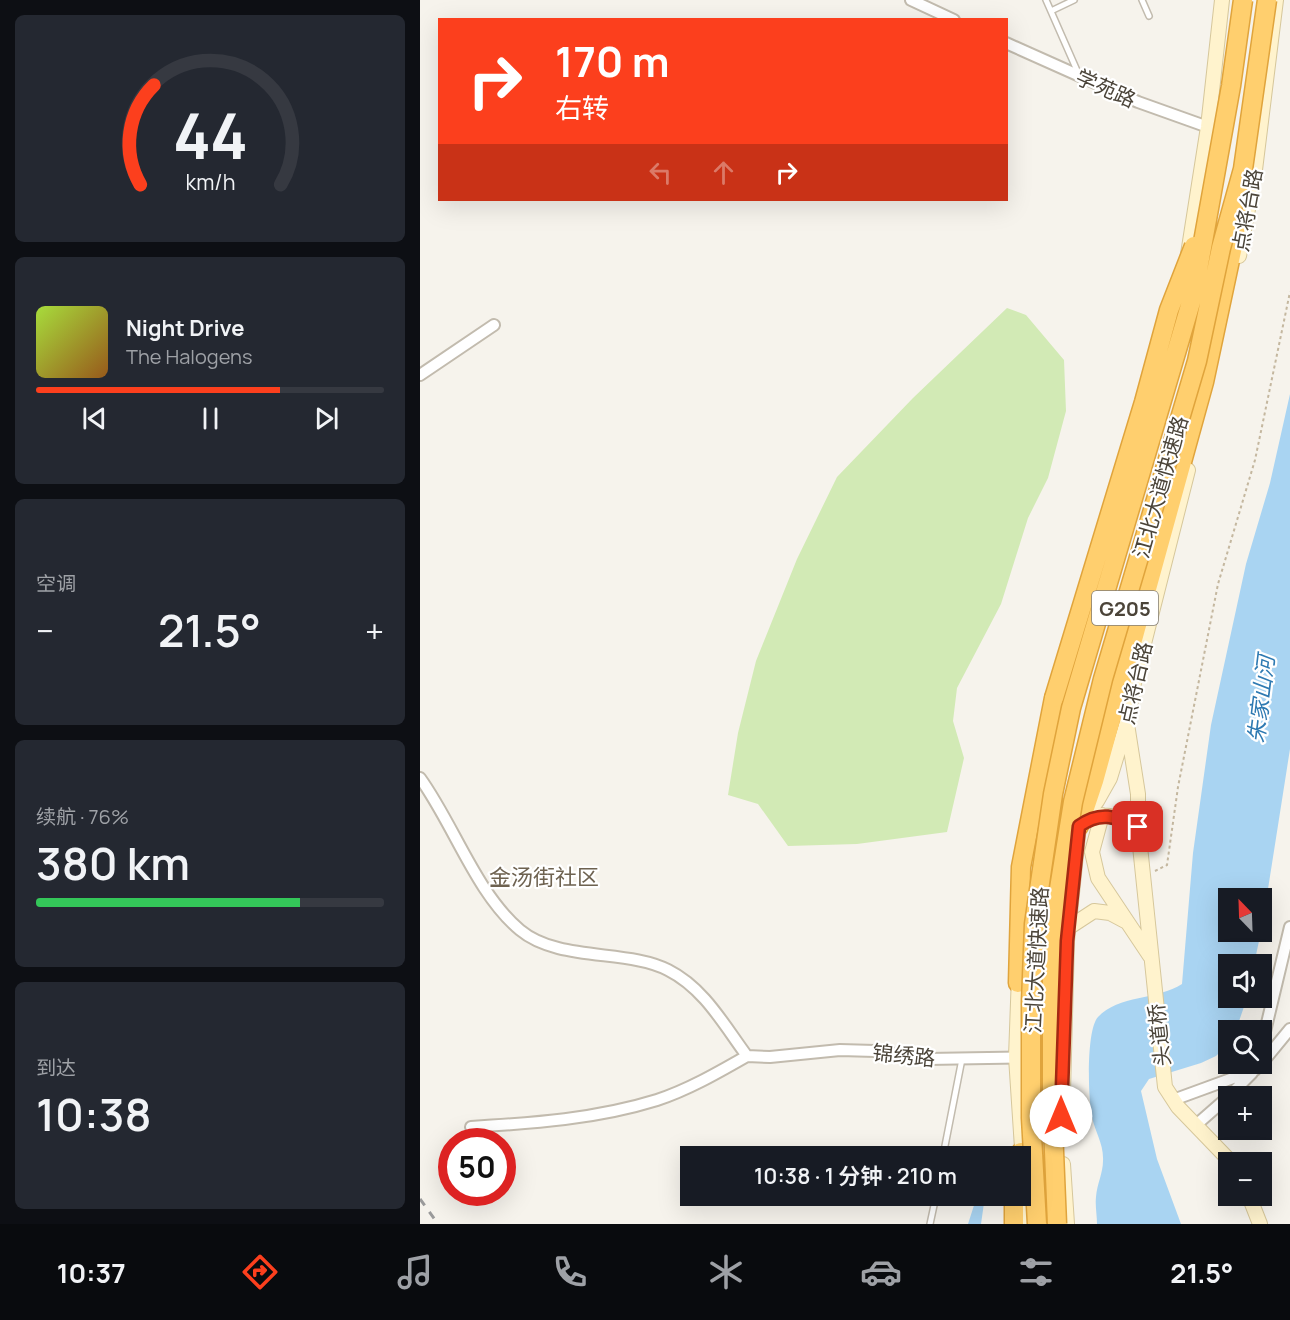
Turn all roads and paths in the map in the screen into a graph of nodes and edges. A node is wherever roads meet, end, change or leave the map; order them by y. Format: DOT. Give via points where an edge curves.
graph roads {
  1 [pos="911,0"];
  2 [pos="1046,0"];
  3 [pos="1074,0"];
  4 [pos="1142,0"];
  5 [pos="1222,0"];
  6 [pos="1243,0"];
  7 [pos="1266,0"];
  8 [pos="1276,0"];
  9 [pos="1051,11"];
  10 [pos="1149,16"];
  11 [pos="950,18"];
  12 [pos="1008,44"];
  13 [pos="1079,75"];
  14 [pos="1209,127"];
  15 [pos="1243,169"];
  16 [pos="1207,213"];
  17 [pos="1290,292"];
  18 [pos="494,325"];
  19 [pos="420,375"];
  20 [pos="1127,722"];
  21 [pos="420,778"];
  22 [pos="1102,815"];
  23 [pos="1079,826"];
  24 [pos="1138,827"];
  25 [pos="1144,876"];
  26 [pos="1127,922"];
  27 [pos="1290,927"];
  28 [pos="1068,928"];
  29 [pos="1153,961"];
  30 [pos="1018,983"];
  31 [pos="1268,1020"];
  32 [pos="1290,1029"];
  33 [pos="1272,1049"];
  34 [pos="747,1056"];
  35 [pos="1016,1057"];
  36 [pos="1062,1057"];
  37 [pos="962,1059"];
  38 [pos="1236,1074"];
  39 [pos="1250,1074"];
  40 [pos="1239,1086"];
  41 [pos="1173,1100"];
  42 [pos="1218,1106"];
  43 [pos="1196,1125"];
  44 [pos="471,1127"];
  45 [pos="945,1146"];
  46 [pos="1021,1146"];
  47 [pos="1222,1152"];
  48 [pos="934,1206"];
  49 [pos="1014,1206"];
  50 [pos="1025,1206"];
  51 [pos="1253,1206"];
  52 [pos="930,1224"];
  53 [pos="1014,1224"];
  54 [pos="1027,1224"];
  55 [pos="1037,1224"];
  56 [pos="1057,1224"];
  57 [pos="1067,1224"];
  58 [pos="1260,1224"];
  1 -- 11 [label="street"];
  2 -- 9 [label="lane"];
  3 -- 9 [label="lane"];
  4 -- 10 [label="lane"];
  5 -- 14 [label="main road"];
  6 -- 16 [label="highway, 江北大道快速路 / G205, bridge"];
  7 -- 15 [label="highway, 江北大道快速路 / G205, bridge"];
  8 -- 20 [label="main road, 点将台路" via="1242,247"];
  9 -- 13 [label="lane"];
  12 -- 13 [label="street, 学苑路"];
  13 -- 14 [label="street, 学苑路" via="1138,102"];
  14 -- 30 [label="main road" via="1175,330 1060,718 1034,862"];
  15 -- 23 [label="highway, bridge" via="1233,246 1182,471"];
  15 -- 56 [label="highway, 江北大道快速路 / G205, bridge" via="1197,361 1103,679 1072,802 1052,932"];
  16 -- 30 [label="highway, bridge" via="1169,310 1054,698 1021,867"];
  16 -- 55 [label="highway, 江北大道快速路 / G205, bridge" via="1194,292 1071,708 1053,794 1034,924 1031,1002 1031,1118"];
  17 -- 25 [label="path" via="1255,460 1218,584 1178,787 1167,866"];
  18 -- 19 [label="street"];
  20 -- 23 [label="main road, 点将台路" via="1110,778"];
  20 -- 24 [label="main road, 头道桥" via="1138,794"];
  21 -- 34 [label="street" via="480,879 521,931 567,949 668,969 700,992"];
  22 -- 23 [label="main road"];
  22 -- 24 [label="main road"];
  22 -- 26 [label="main road" via="1092,852 1098,878"];
  23 -- 28 [label="main road, 点将台路"];
  24 -- 25 [label="main road, 头道桥"];
  25 -- 29 [label="main road, 头道桥"];
  26 -- 28 [label="main road" via="1094,911"];
  26 -- 29 [label="main road"];
  27 -- 31 [label="street"];
  28 -- 36 [label="main road, 点将台路"];
  29 -- 41 [label="main road, 头道桥" via="1165,1088"];
  30 -- 35 [label="main road"];
  32 -- 33 [label="street"];
  34 -- 37 [label="street, 锦绣路" via="840,1050"];
  34 -- 44 [label="street" via="658,1100 592,1116"];
  35 -- 36 [label="street, 锦绣路"];
  35 -- 37 [label="street, 锦绣路"];
  35 -- 46 [label="main road"];
  36 -- 57 [label="main road, 点将台路"];
  37 -- 45 [label="lane"];
  38 -- 41 [label="street"];
  39 -- 40 [label="street"];
  41 -- 43 [label="main road"];
  42 -- 43 [label="street"];
  43 -- 47 [label="main road"];
  48 -- 52 [label="lane"];
  49 -- 53 [label="highway"];
  50 -- 54 [label="main road"];
  51 -- 58 [label="main road"];
}
